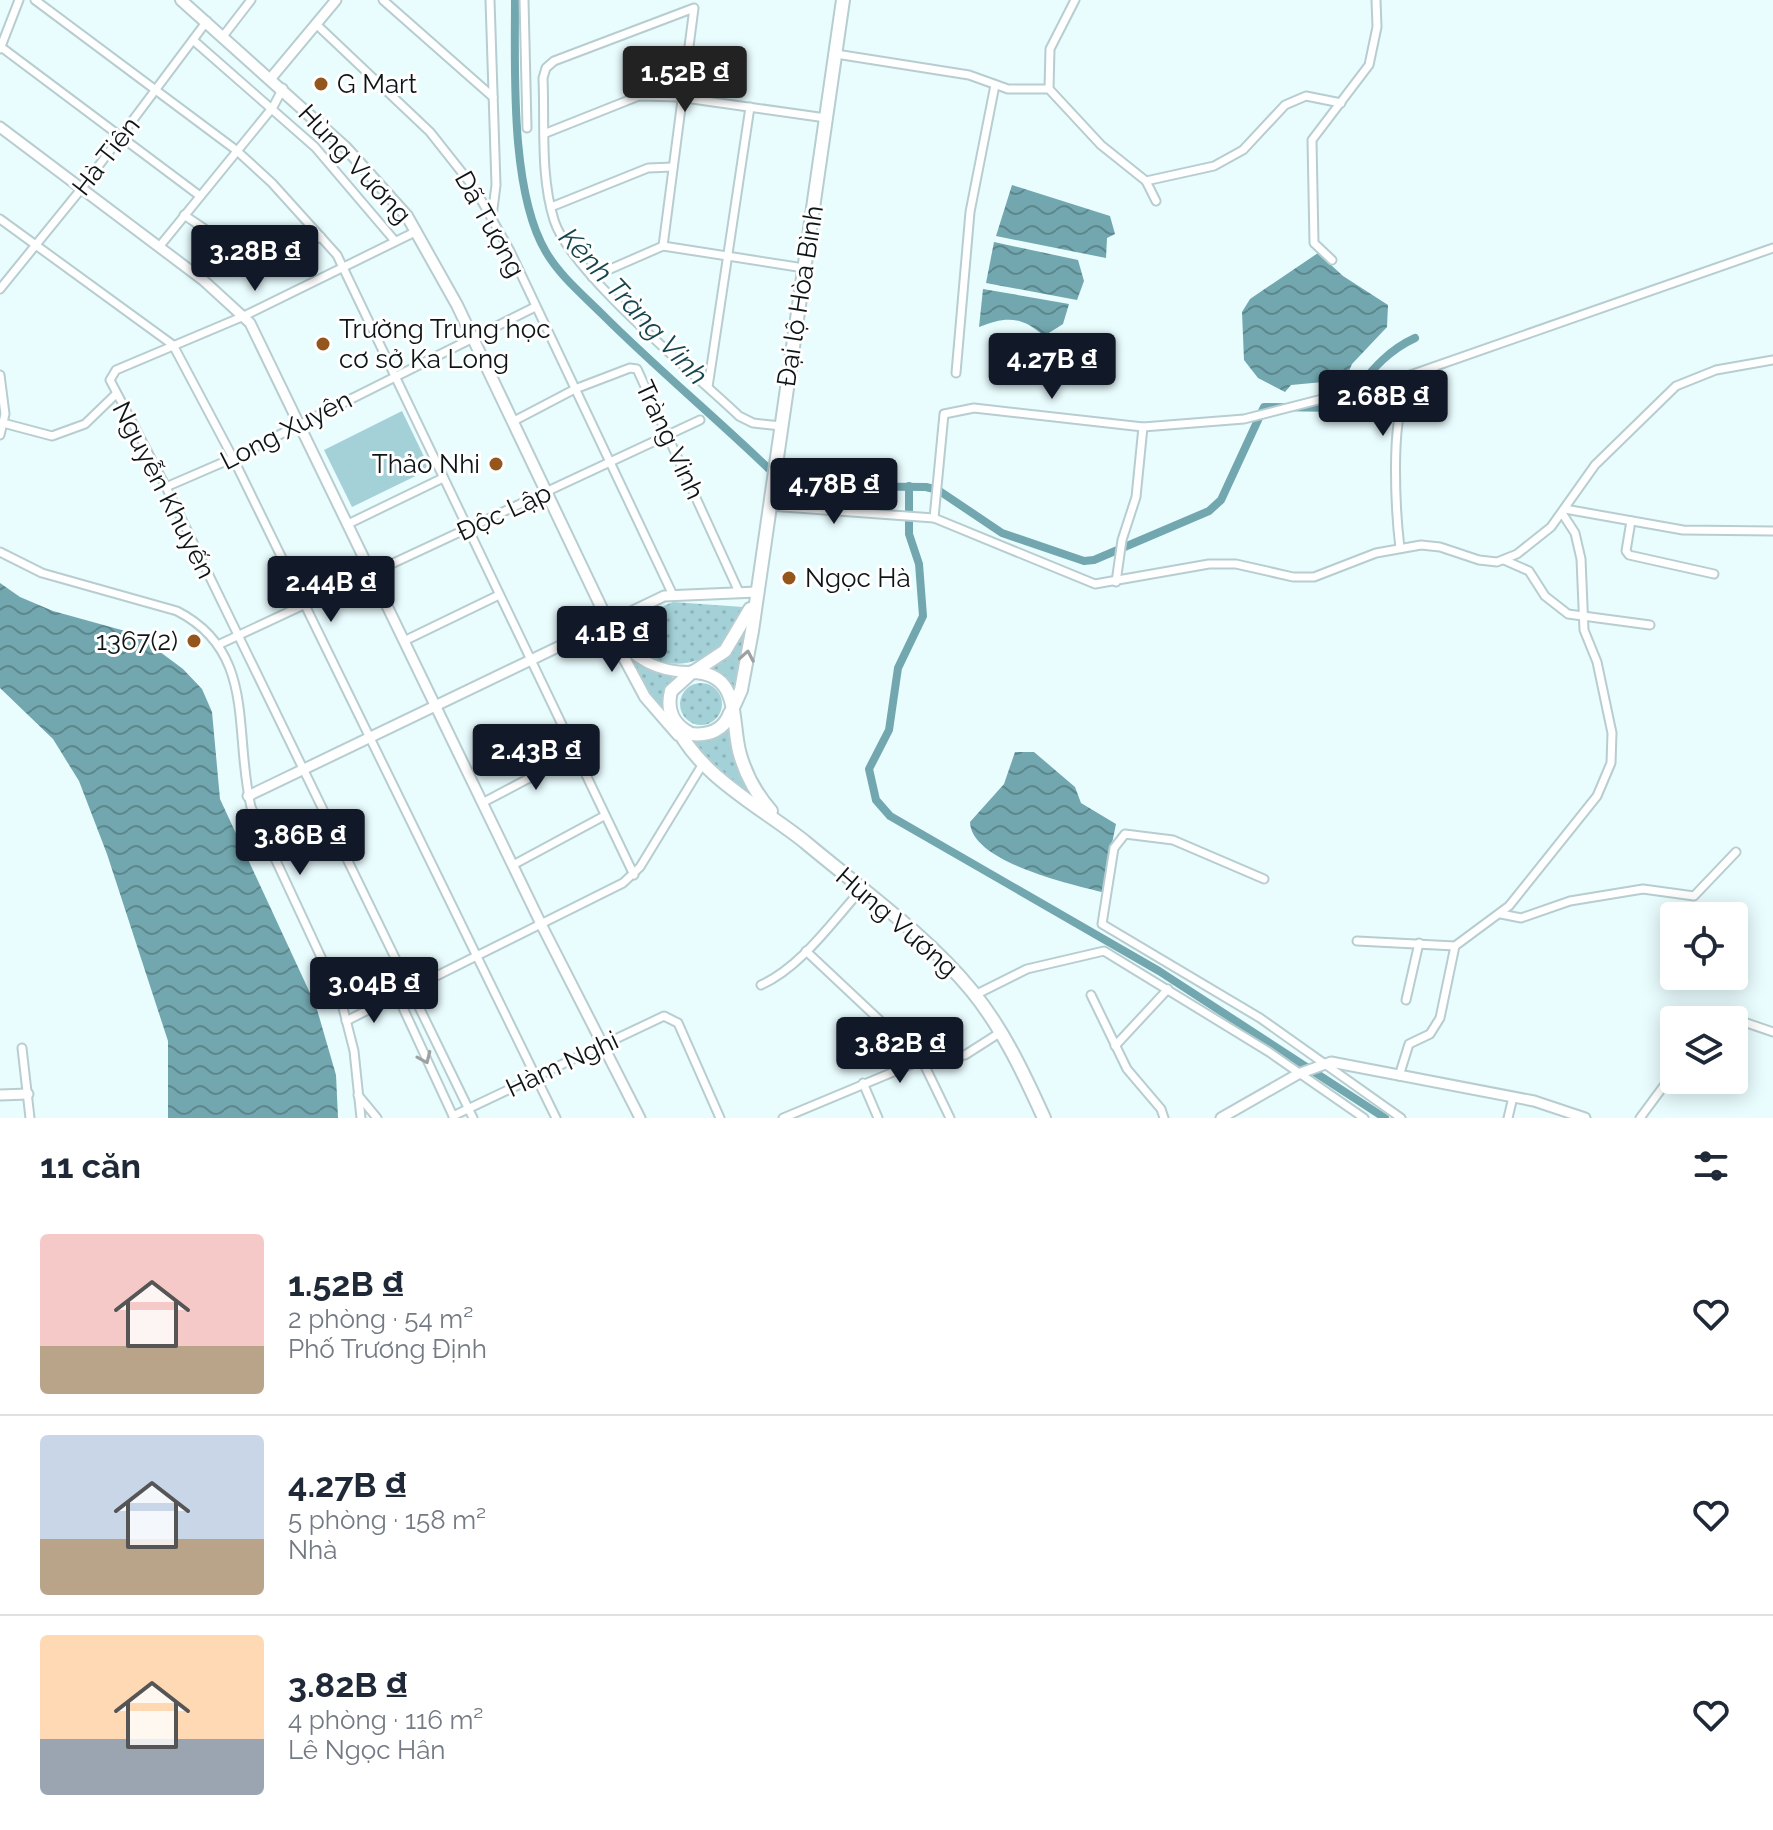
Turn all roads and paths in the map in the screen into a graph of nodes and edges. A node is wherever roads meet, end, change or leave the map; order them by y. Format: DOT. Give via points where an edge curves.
graph roads {
  1 [pos="19,0"];
  2 [pos="35,0"];
  3 [pos="181,0"];
  4 [pos="251,0"];
  5 [pos="336,0"];
  6 [pos="383,0"];
  7 [pos="490,0"];
  8 [pos="524,0"];
  9 [pos="843,0"];
  10 [pos="1075,0"];
  11 [pos="1376,0"];
  12 [pos="207,21"];
  13 [pos="316,24"];
  14 [pos="224,35"];
  15 [pos="193,40"];
  16 [pos="0,48"];
  17 [pos="836,54"];
  18 [pos="271,78"];
  19 [pos="995,85"];
  20 [pos="283,88"];
  21 [pos="1049,89"];
  22 [pos="157,90"];
  23 [pos="493,97"];
  24 [pos="682,98"];
  25 [pos="1341,103"];
  26 [pos="273,107"];
  27 [pos="750,107"];
  28 [pos="826,118"];
  29 [pos="0,127"];
  30 [pos="527,128"];
  31 [pos="546,133"];
  32 [pos="120,137"];
  33 [pos="236,150"];
  34 [pos="673,167"];
  35 [pos="1146,181"];
  36 [pos="82,188"];
  37 [pos="200,196"];
  38 [pos="1156,201"];
  39 [pos="551,207"];
  40 [pos="184,215"];
  41 [pos="492,218"];
  42 [pos="0,219"];
  43 [pos="417,231"];
  44 [pos="321,237"];
  45 [pos="395,241"];
  46 [pos="36,245"];
  47 [pos="663,246"];
  48 [pos="159,247"];
  49 [pos="1773,248"];
  50 [pos="729,256"];
  51 [pos="1332,260"];
  52 [pos="343,265"];
  53 [pos="804,268"];
  54 [pos="592,277"];
  55 [pos="0,289"];
  56 [pos="535,307"];
  57 [pos="244,316"];
  58 [pos="473,339"];
  59 [pos="173,345"];
  60 [pos="1773,360"];
  61 [pos="1446,363"];
  62 [pos="956,373"];
  63 [pos="0,375"];
  64 [pos="395,376"];
  65 [pos="708,387"];
  66 [pos="575,389"];
  67 [pos="115,395"];
  68 [pos="700,420"];
  69 [pos="300,422"];
  70 [pos="512,422"];
  71 [pos="3,423"];
  72 [pos="781,426"];
  73 [pos="1143,427"];
  74 [pos="0,435"];
  75 [pos="668,435"];
  76 [pos="233,458"];
  77 [pos="610,462"];
  78 [pos="443,478"];
  79 [pos="166,487"];
  80 [pos="546,492"];
  81 [pos="769,506"];
  82 [pos="1564,511"];
  83 [pos="934,518"];
  84 [pos="1631,521"];
  85 [pos="348,524"];
  86 [pos="468,529"];
  87 [pos="1773,531"];
  88 [pos="1400,548"];
  89 [pos="0,552"];
  90 [pos="1504,560"];
  91 [pos="372,574"];
  92 [pos="1714,574"];
  93 [pos="1116,582"];
  94 [pos="739,592"];
  95 [pos="757,592"];
  96 [pos="672,593"];
  97 [pos="499,595"];
  98 [pos="305,605"];
  99 [pos="1584,617"];
  100 [pos="608,623"];
  101 [pos="1650,625"];
  102 [pos="238,638"];
  103 [pos="404,641"];
  104 [pos="220,644"];
  105 [pos="532,657"];
  106 [pos="692,672"];
  107 [pos="733,704"];
  108 [pos="435,705"];
  109 [pos="651,705"];
  110 [pos="677,724"];
  111 [pos="368,735"];
  112 [pos="738,744"];
  113 [pos="690,749"];
  114 [pos="575,754"];
  115 [pos="704,762"];
  116 [pos="304,767"];
  117 [pos="248,796"];
  118 [pos="484,802"];
  119 [pos="604,816"];
  120 [pos="781,823"];
  121 [pos="1736,852"];
  122 [pos="513,865"];
  123 [pos="634,875"];
  124 [pos="1264,879"];
  125 [pos="861,890"];
  126 [pos="1501,914"];
  127 [pos="542,926"];
  128 [pos="1357,941"];
  129 [pos="1419,943"];
  130 [pos="1455,946"];
  131 [pos="806,951"];
  132 [pos="474,956"];
  133 [pos="761,985"];
  134 [pos="1168,989"];
  135 [pos="412,990"];
  136 [pos="975,995"];
  137 [pos="1091,995"];
  138 [pos="398,997"];
  139 [pos="1406,1000"];
  140 [pos="346,1021"];
  141 [pos="1748,1023"];
  142 [pos="1001,1032"];
  143 [pos="1773,1032"];
  144 [pos="603,1045"];
  145 [pos="1115,1046"];
  146 [pos="22,1048"];
  147 [pos="922,1060"];
  148 [pos="1323,1063"];
  149 [pos="1301,1073"];
  150 [pos="1399,1076"];
  151 [pos="535,1077"];
  152 [pos="863,1083"];
  153 [pos="1660,1091"];
  154 [pos="28,1094"];
  155 [pos="0,1095"];
  156 [pos="358,1095"];
  157 [pos="1513,1097"];
  158 [pos="469,1108"];
  159 [pos="1239,1109"];
  160 [pos="453,1117"];
  161 [pos="30,1118"];
  162 [pos="361,1118"];
  163 [pos="377,1118"];
  164 [pos="473,1118"];
  165 [pos="556,1118"];
  166 [pos="640,1118"];
  167 [pos="720,1118"];
  168 [pos="783,1118"];
  169 [pos="878,1118"];
  170 [pos="950,1118"];
  171 [pos="1044,1118"];
  172 [pos="1164,1118"];
  173 [pos="1221,1118"];
  174 [pos="1246,1118"];
  175 [pos="1364,1118"];
  176 [pos="1401,1118"];
  177 [pos="1508,1118"];
  178 [pos="1585,1118"];
  179 [pos="1640,1118"];
  1 -- 16 [label="street"];
  2 -- 22 [label="street"];
  3 -- 12 [label="main road, Hùng Vương"];
  4 -- 14 [label="street"];
  5 -- 13 [label="street"];
  6 -- 23 [label="street"];
  7 -- 23 [label="street"];
  8 -- 30 [label="street"];
  9 -- 17 [label="highway, Đại lộ Hòa Bình"];
  10 -- 21 [label="street" via="1050,49"];
  11 -- 25 [label="street" via="1373,56"];
  12 -- 14 [label="main road, Hùng Vương"];
  12 -- 15 [label="street, Hà Tiên"];
  13 -- 18 [label="street"];
  13 -- 41 [label="street, Dã Tượng" via="430,132"];
  14 -- 18 [label="main road, Hùng Vương"];
  15 -- 22 [label="street, Hà Tiên"];
  15 -- 26 [label="street"];
  16 -- 32 [label="street"];
  17 -- 19 [label="street" via="969,75"];
  17 -- 28 [label="highway, Đại lộ Hòa Bình"];
  18 -- 20 [label="main road, Hùng Vương"];
  19 -- 21 [label="street"];
  19 -- 62 [label="street" via="970,212"];
  20 -- 26 [label="street"];
  20 -- 43 [label="main road, Hùng Vương" via="364,165"];
  21 -- 35 [label="street" via="1101,145"];
  22 -- 32 [label="street, Hà Tiên"];
  22 -- 33 [label="street"];
  23 -- 41 [label="street"];
  24 -- 27 [label="street"];
  24 -- 31 [label="street" via="639,96"];
  24 -- 31 [label="street" via="694,8 554,61 546,68"];
  24 -- 34 [label="street"];
  25 -- 35 [label="street" via="1306,96 1285,105 1251,143 1224,161"];
  25 -- 51 [label="street" via="1316,131 1310,148 1314,243"];
  26 -- 33 [label="street"];
  26 -- 45 [label="street" via="315,147"];
  27 -- 28 [label="street"];
  27 -- 50 [label="street"];
  28 -- 53 [label="highway, Đại lộ Hòa Bình"];
  29 -- 36 [label="street"];
  31 -- 39 [label="street"];
  32 -- 36 [label="street, Hà Tiên"];
  32 -- 37 [label="street"];
  33 -- 37 [label="street"];
  33 -- 44 [label="street"];
  34 -- 39 [label="street" via="648,168"];
  34 -- 47 [label="street"];
  35 -- 38 [label="street"];
  36 -- 46 [label="street, Hà Tiên"];
  36 -- 48 [label="street"];
  37 -- 40 [label="street"];
  39 -- 54 [label="street" via="568,246"];
  40 -- 44 [label="street" via="257,264"];
  40 -- 48 [label="street"];
  41 -- 56 [label="street, Dã Tượng"];
  42 -- 46 [label="street"];
  43 -- 45 [label="street"];
  43 -- 58 [label="main road, Hùng Vương"];
  44 -- 52 [label="street"];
  45 -- 52 [label="street"];
  46 -- 55 [label="street, Hà Tiên"];
  46 -- 59 [label="street"];
  47 -- 50 [label="street"];
  47 -- 54 [label="street"];
  48 -- 57 [label="street"];
  49 -- 61 [label="street"];
  50 -- 53 [label="street"];
  50 -- 65 [label="street"];
  52 -- 57 [label="street"];
  52 -- 64 [label="street"];
  53 -- 72 [label="highway, Đại lộ Hòa Bình"];
  54 -- 65 [label="street"];
  56 -- 58 [label="street, Long Xuyên"];
  56 -- 66 [label="street, Dã Tượng"];
  57 -- 59 [label="street"];
  57 -- 69 [label="street"];
  58 -- 64 [label="street, Long Xuyên"];
  58 -- 70 [label="main road, Hùng Vương"];
  59 -- 67 [label="street, Nguyễn Khuyến" via="109,376"];
  59 -- 76 [label="street"];
  60 -- 82 [label="street" via="1716,370 1676,386 1595,465"];
  61 -- 73 [label="street" via="1244,419"];
  61 -- 88 [label="street" via="1411,387 1400,411 1395,494"];
  63 -- 71 [label="street"];
  64 -- 69 [label="street, Long Xuyên"];
  64 -- 78 [label="street"];
  65 -- 72 [label="street" via="739,416"];
  66 -- 70 [label="street, Tràng Vinh"];
  66 -- 75 [label="street, Tràng Vinh" via="637,369"];
  66 -- 77 [label="street, Dã Tượng"];
  67 -- 71 [label="street" via="85,424 52,436"];
  67 -- 79 [label="street, Nguyễn Khuyến"];
  68 -- 75 [label="street, Độc Lập"];
  69 -- 76 [label="street, Long Xuyên"];
  69 -- 85 [label="street"];
  70 -- 80 [label="main road, Hùng Vương"];
  71 -- 74 [label="street"];
  72 -- 81 [label="highway, Đại lộ Hòa Bình"];
  73 -- 83 [label="street" via="974,408 949,411 944,414"];
  73 -- 93 [label="street" via="1136,497"];
  75 -- 77 [label="street, Độc Lập"];
  75 -- 94 [label="street, Tràng Vinh"];
  76 -- 79 [label="street, Long Xuyên"];
  76 -- 98 [label="street"];
  77 -- 80 [label="street, Độc Lập"];
  77 -- 96 [label="street, Dã Tượng"];
  78 -- 85 [label="street"];
  78 -- 86 [label="street"];
  79 -- 102 [label="street, Nguyễn Khuyến"];
  80 -- 86 [label="street, Độc Lập"];
  80 -- 100 [label="main road, Hùng Vương"];
  81 -- 83 [label="street"];
  81 -- 95 [label="highway, Đại lộ Hòa Bình"];
  82 -- 84 [label="street"];
  82 -- 90 [label="street" via="1542,535"];
  82 -- 99 [label="street" via="1581,559"];
  83 -- 93 [label="street" via="1078,579"];
  84 -- 87 [label="street" via="1683,530"];
  84 -- 92 [label="street" via="1629,555"];
  85 -- 91 [label="street"];
  86 -- 91 [label="street, Độc Lập"];
  86 -- 97 [label="street"];
  88 -- 90 [label="street" via="1432,546 1479,560"];
  88 -- 93 [label="street" via="1314,577 1209,564"];
  89 -- 104 [label="street" via="42,573 177,611 196,620"];
  90 -- 99 [label="street" via="1529,571 1555,605"];
  91 -- 98 [label="street, Độc Lập"];
  91 -- 103 [label="street"];
  94 -- 95 [label="street"];
  94 -- 96 [label="street"];
  95 -- 106 [label="highway" via="731,644"];
  107 -- 95 [label="highway, Đại lộ Hòa Bình, one-way"];
  96 -- 100 [label="street"];
  97 -- 103 [label="street"];
  97 -- 105 [label="street"];
  98 -- 102 [label="street, Độc Lập"];
  98 -- 111 [label="street"];
  99 -- 101 [label="street"];
  99 -- 126 [label="street" via="1612,733 1611,763 1597,796"];
  100 -- 105 [label="street"];
  100 -- 106 [label="main road" via="643,661"];
  100 -- 109 [label="main road"];
  102 -- 104 [label="street, Độc Lập"];
  102 -- 116 [label="street, Nguyễn Khuyến"];
  103 -- 108 [label="street"];
  104 -- 117 [label="street" via="235,684"];
  105 -- 108 [label="street"];
  105 -- 114 [label="street"];
  106 -- 107 [label="highway" via="722,680"];
  106 -- 110 [label="highway" via="671,691 670,710"];
  107 -- 110 [label="highway" via="722,727 702,735"];
  107 -- 112 [label="highway"];
  107 -- 112 [label="highway"];
  108 -- 111 [label="street"];
  108 -- 118 [label="street"];
  109 -- 110 [label="main road"];
  109 -- 113 [label="main road"];
  110 -- 113 [label="highway"];
  111 -- 116 [label="street"];
  111 -- 132 [label="street"];
  112 -- 120 [label="highway" via="751,784"];
  113 -- 115 [label="highway"];
  114 -- 118 [label="street"];
  114 -- 119 [label="street"];
  115 -- 120 [label="highway"];
  115 -- 123 [label="street"];
  116 -- 117 [label="street"];
  116 -- 135 [label="street, Nguyễn Khuyến"];
  117 -- 140 [label="street" via="326,965"];
  118 -- 122 [label="street"];
  119 -- 122 [label="street"];
  119 -- 123 [label="street"];
  120 -- 125 [label="highway, Hùng Vương"];
  121 -- 126 [label="street" via="1694,896 1643,889 1570,901 1521,918"];
  122 -- 127 [label="street"];
  123 -- 127 [label="street"];
  124 -- 148 [label="street" via="1173,840 1125,834 1114,848 1102,924 1202,981"];
  125 -- 131 [label="street"];
  125 -- 136 [label="highway, Hùng Vương" via="952,968"];
  126 -- 130 [label="street"];
  127 -- 132 [label="street"];
  127 -- 144 [label="street"];
  128 -- 129 [label="street"];
  129 -- 130 [label="street"];
  129 -- 139 [label="street"];
  130 -- 150 [label="street" via="1440,1018 1430,1034 1411,1042"];
  131 -- 133 [label="street"];
  131 -- 147 [label="street"];
  132 -- 135 [label="street"];
  132 -- 151 [label="street"];
  134 -- 136 [label="street" via="1096,951 1027,969"];
  134 -- 145 [label="street"];
  134 -- 149 [label="street"];
  135 -- 138 [label="street"];
  135 -- 158 [label="street, Nguyễn Khuyến"];
  136 -- 142 [label="highway, Hùng Vương"];
  137 -- 145 [label="street"];
  138 -- 140 [label="street"];
  138 -- 160 [label="street, one-way"];
  140 -- 156 [label="street"];
  141 -- 143 [label="street"];
  142 -- 147 [label="street" via="959,1058"];
  142 -- 171 [label="highway, Hùng Vương"];
  144 -- 151 [label="street, Hàm Nghi"];
  144 -- 166 [label="street"];
  144 -- 167 [label="street, Hàm Nghi" via="664,1016 672,1018"];
  145 -- 172 [label="street"];
  146 -- 154 [label="street"];
  147 -- 152 [label="street"];
  147 -- 170 [label="street"];
  148 -- 149 [label="street"];
  148 -- 150 [label="street"];
  148 -- 176 [label="street"];
  149 -- 159 [label="street"];
  149 -- 175 [label="street"];
  150 -- 157 [label="street"];
  151 -- 158 [label="street, Hàm Nghi"];
  151 -- 165 [label="street"];
  152 -- 168 [label="street"];
  152 -- 169 [label="street"];
  153 -- 179 [label="street"];
  154 -- 155 [label="street"];
  154 -- 161 [label="street"];
  156 -- 162 [label="street"];
  156 -- 163 [label="street"];
  157 -- 177 [label="street"];
  157 -- 178 [label="street"];
  158 -- 160 [label="street, Hàm Nghi"];
  158 -- 164 [label="street, Nguyễn Khuyến"];
  159 -- 173 [label="street"];
  159 -- 174 [label="street"];
}
